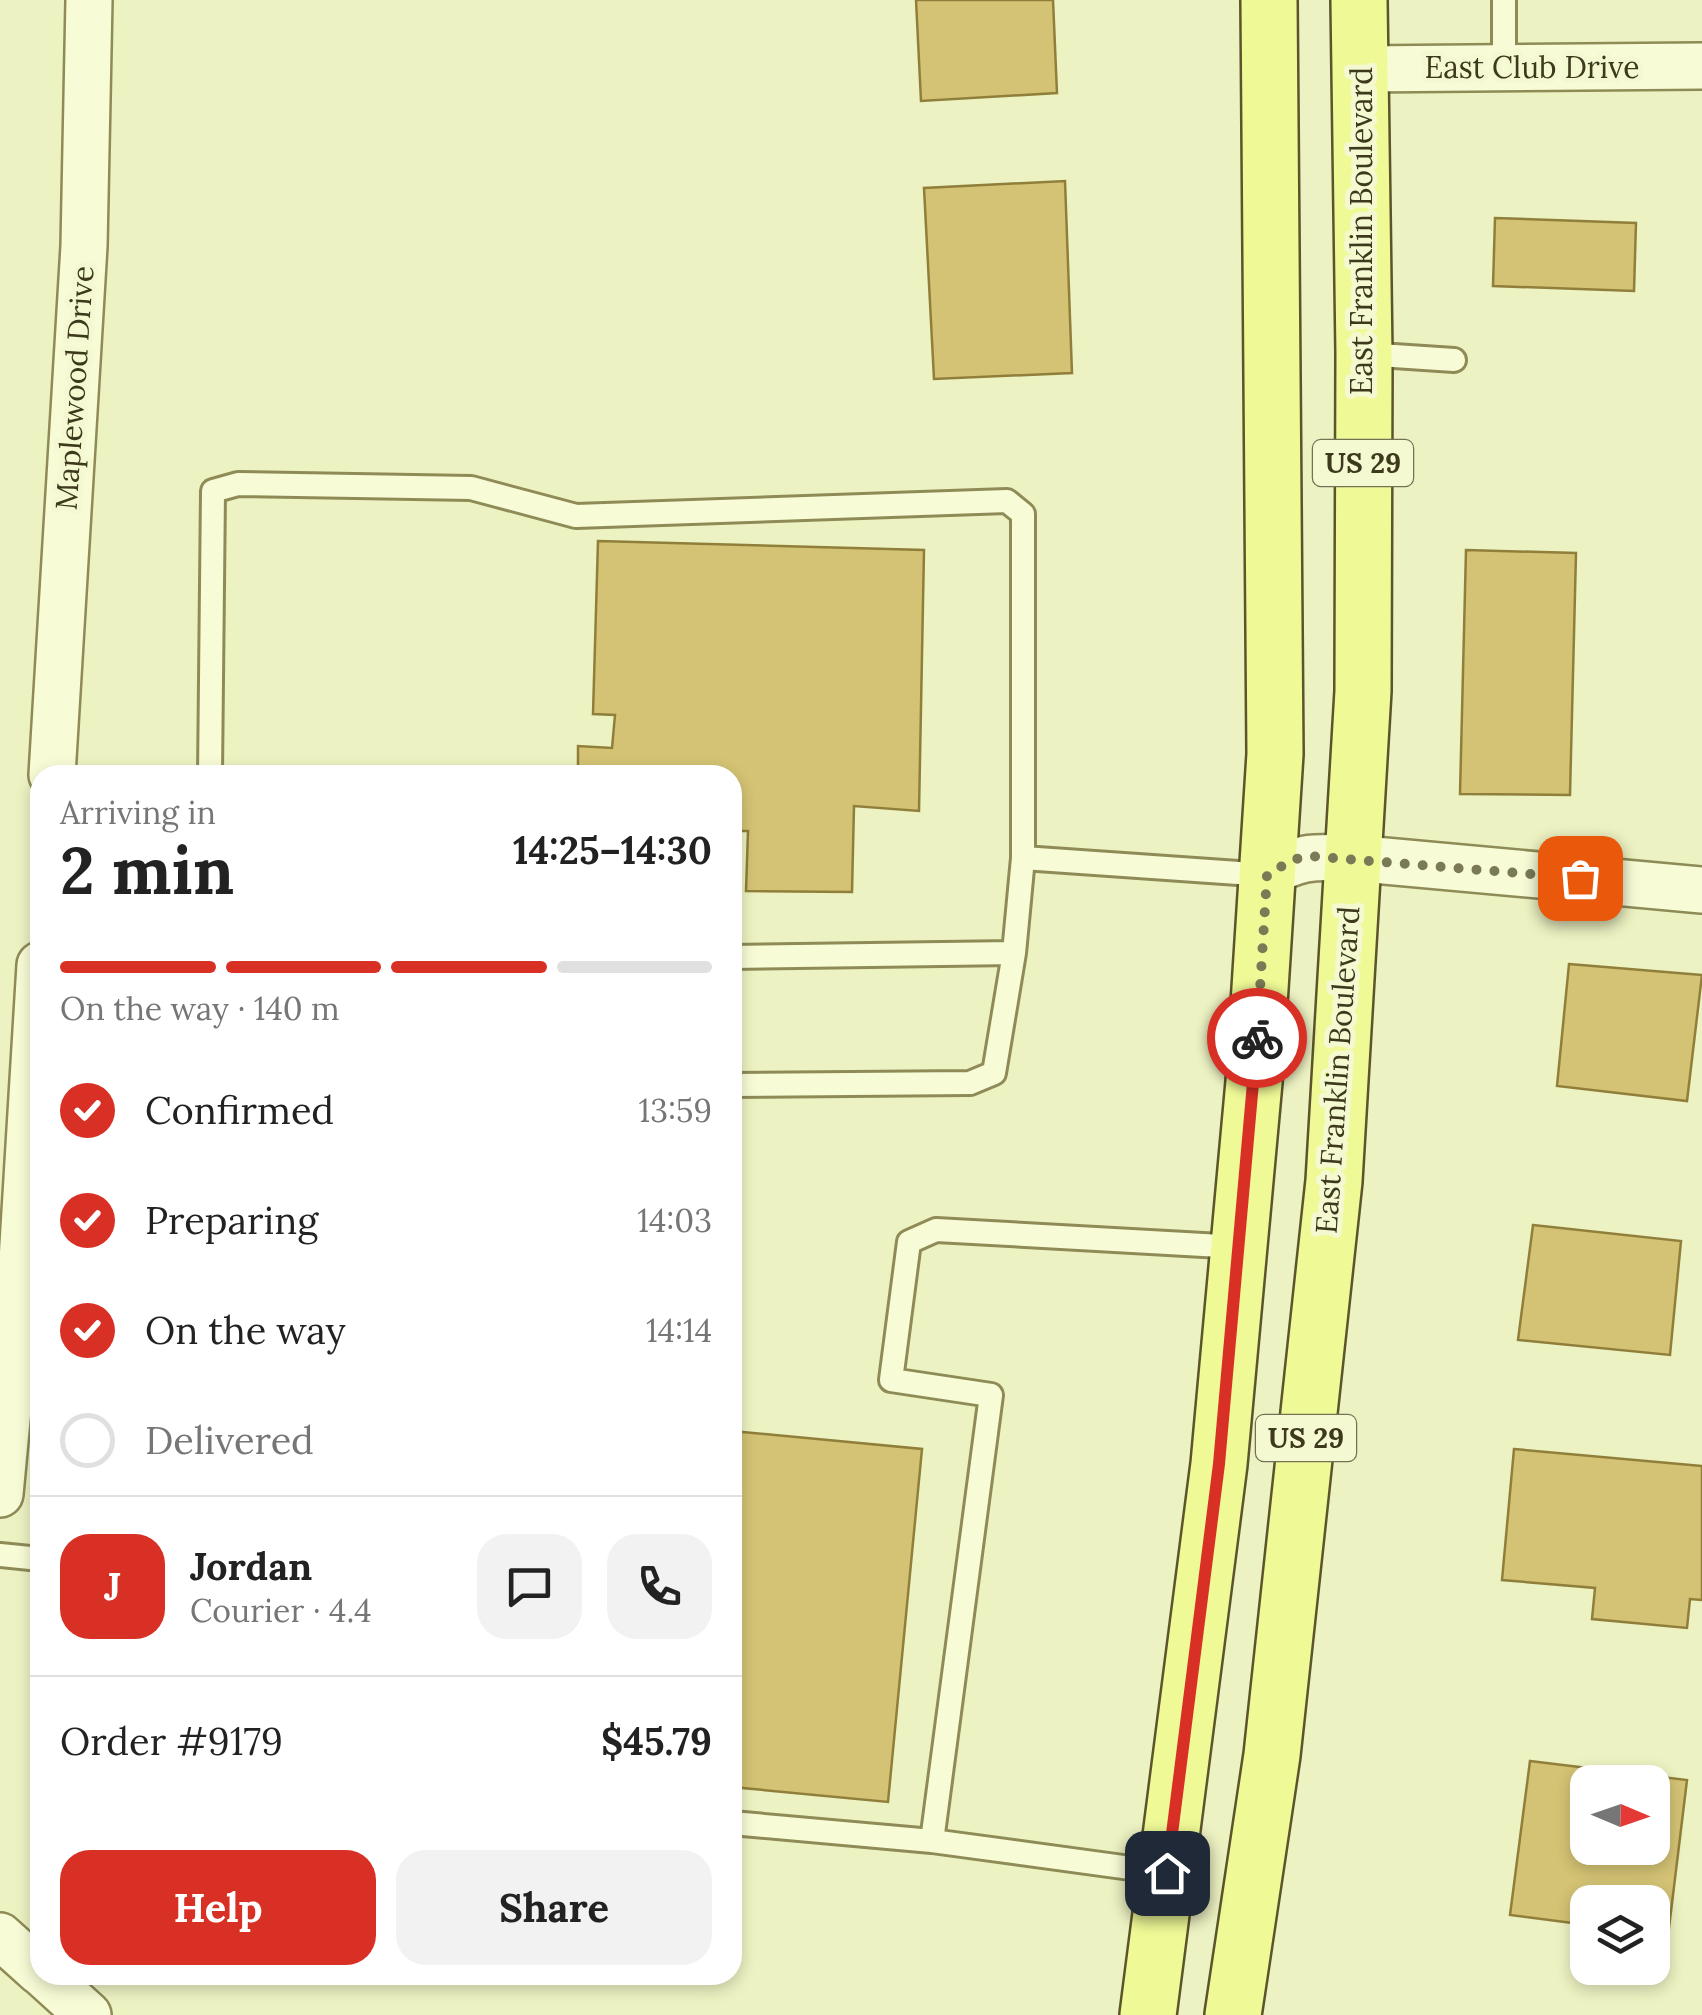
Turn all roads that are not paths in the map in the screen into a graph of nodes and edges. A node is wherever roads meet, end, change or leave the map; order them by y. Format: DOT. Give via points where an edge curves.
graph roads {
  1 [pos="88,0"];
  2 [pos="1270,0"];
  3 [pos="1359,0"];
  4 [pos="1504,0"];
  5 [pos="1702,66"];
  6 [pos="1504,68"];
  7 [pos="1361,69"];
  8 [pos="1364,354"];
  9 [pos="1454,360"];
  10 [pos="53,765"];
  11 [pos="210,765"];
  12 [pos="1023,858"];
  13 [pos="1352,858"];
  14 [pos="1267,875"];
  15 [pos="1702,890"];
  16 [pos="1014,953"];
  17 [pos="742,957"];
  18 [pos="742,1085"];
  19 [pos="1239,1248"];
  20 [pos="30,1256"];
  21 [pos="28,1315"];
  22 [pos="0,1494"];
  23 [pos="0,1555"];
  24 [pos="30,1558"];
  25 [pos="742,1824"];
  26 [pos="932,1841"];
  27 [pos="1167,1873"];
  28 [pos="0,1936"];
  29 [pos="30,1962"];
  30 [pos="55,1985"];
  31 [pos="88,2015"];
  32 [pos="1148,2015"];
  33 [pos="1233,2015"];
  1 -- 10 [label="street, Maplewood Drive" via="84,246"];
  2 -- 14 [label="main road, US 29" via="1276,754"];
  3 -- 7 [label="main road, East Franklin Boulevard / US 29"];
  4 -- 6 [label="lane"];
  5 -- 6 [label="street, East Club Drive"];
  6 -- 7 [label="street, East Club Drive"];
  7 -- 8 [label="main road, East Franklin Boulevard / US 29"];
  8 -- 9 [label="lane"];
  8 -- 13 [label="main road, East Franklin Boulevard / US 29" via="1363,691"];
  11 -- 12 [label="lane" via="213,491 238,484 471,488 576,516 1007,500 1023,514"];
  12 -- 14 [label="lane"];
  12 -- 16 [label="lane"];
  13 -- 14 [label="street" via="1308,856"];
  13 -- 15 [label="street"];
  13 -- 33 [label="main road, East Franklin Boulevard / US 29" via="1334,1181 1272,1754"];
  14 -- 19 [label="main road, US 29"];
  16 -- 17 [label="lane"];
  16 -- 18 [label="lane" via="994,1073 970,1083"];
  19 -- 26 [label="lane" via="936,1230 909,1242 890,1380 990,1395"];
  19 -- 27 [label="main road, US 29"];
  20 -- 21 [label="street"];
  21 -- 22 [label="street"];
  23 -- 24 [label="lane"];
  25 -- 26 [label="lane"];
  26 -- 27 [label="lane"];
  27 -- 32 [label="main road, US 29"];
  28 -- 29 [label="street"];
  30 -- 31 [label="street"];
}
